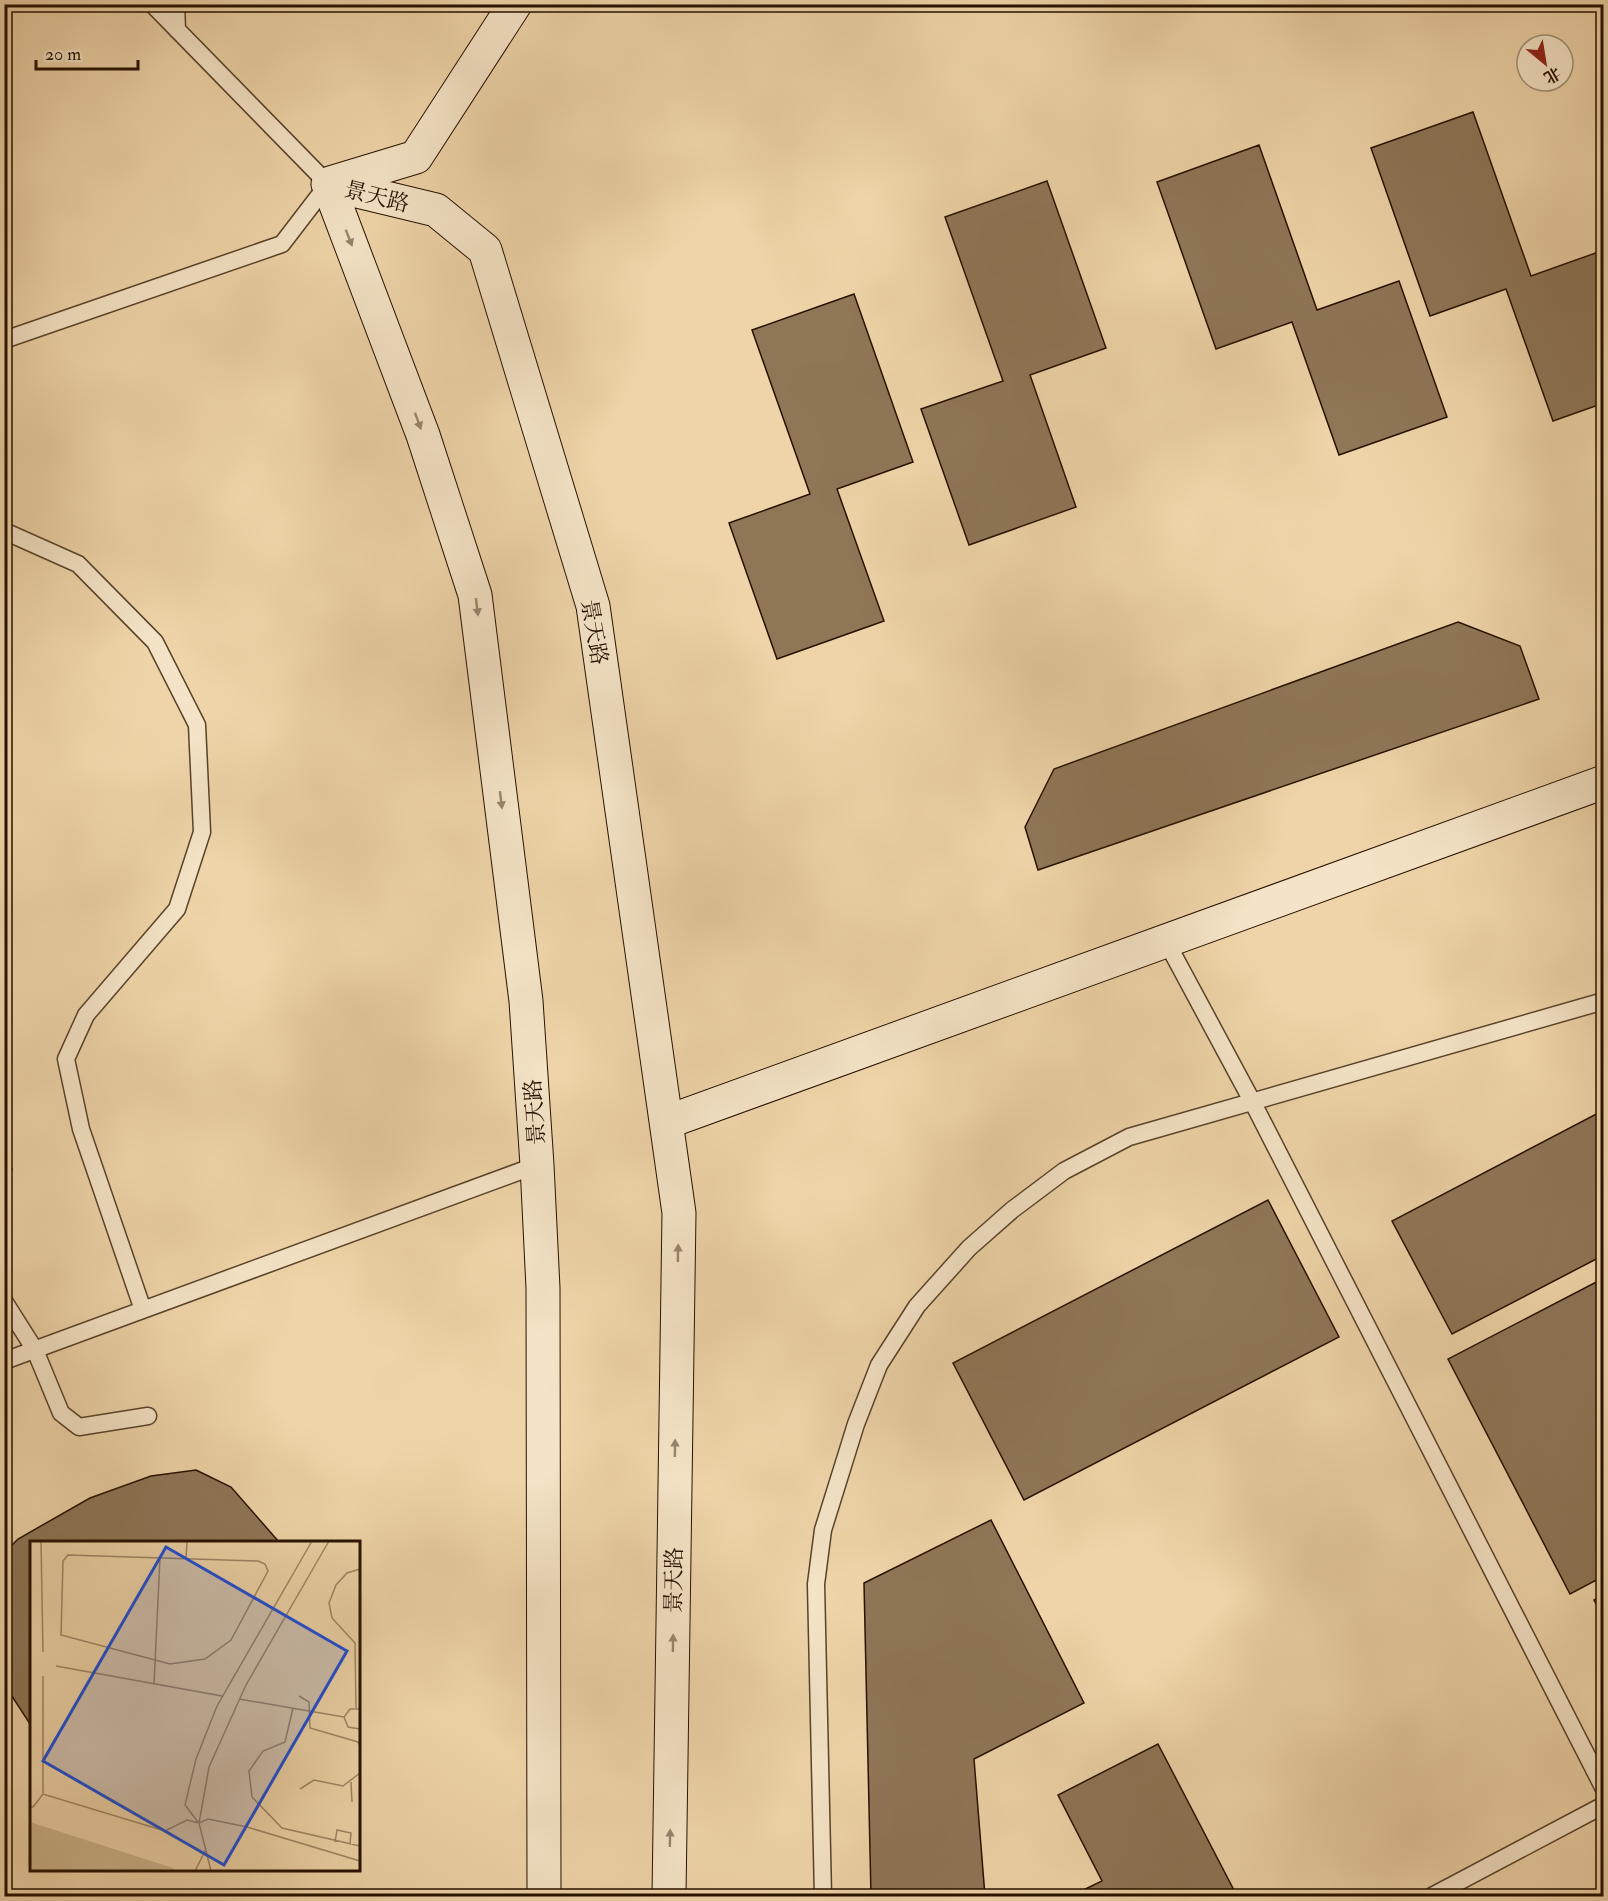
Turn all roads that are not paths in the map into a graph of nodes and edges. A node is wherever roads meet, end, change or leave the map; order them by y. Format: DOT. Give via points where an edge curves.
graph roads {
  1 [pos="152,4"];
  2 [pos="176,4"];
  3 [pos="515,4"];
  4 [pos="177,30"];
  5 [pos="328,184"];
  6 [pos="4,340"];
  7 [pos="4,531"];
  8 [pos="1604,782"];
  9 [pos="1166,941"];
  10 [pos="1604,1001"];
  11 [pos="1252,1101"];
  12 [pos="667,1122"];
  13 [pos="537,1165"];
  14 [pos="4,1301"];
  15 [pos="143,1310"];
  16 [pos="35,1350"];
  17 [pos="4,1361"];
  18 [pos="148,1416"];
  19 [pos="1604,1789"];
  20 [pos="1604,1805"];
  21 [pos="544,1896"];
  22 [pos="669,1896"];
  23 [pos="823,1896"];
  24 [pos="1432,1896"];
  1 -- 4 [label="lane"];
  2 -- 4 [label="lane"];
  3 -- 5 [label="street" via="416,157"];
  4 -- 5 [label="lane"];
  5 -- 6 [label="lane" via="282,244"];
  5 -- 12 [label="street, 景天路" via="436,210 485,250 593,606"];
  5 -- 13 [label="street, 景天路, one-way" via="423,435 475,595 526,1001"];
  7 -- 15 [label="lane" via="78,564 140,626 155,642 197,725 202,832 177,909 86,1015 66,1059 81,1129"];
  8 -- 9 [label="street"];
  9 -- 11 [label="lane"];
  9 -- 12 [label="street"];
  10 -- 11 [label="lane"];
  11 -- 19 [label="lane"];
  11 -- 23 [label="lane" via="1130,1137 1064,1171 969,1248 917,1306 879,1365 823,1530 816,1584"];
  22 -- 12 [label="street, 景天路, one-way" via="679,1213"];
  13 -- 15 [label="lane"];
  13 -- 21 [label="street, 景天路" via="543,1288"];
  14 -- 16 [label="lane"];
  15 -- 16 [label="lane"];
  16 -- 17 [label="lane"];
  16 -- 18 [label="lane" via="62,1413 79,1427"];
  20 -- 24 [label="lane"];
}
